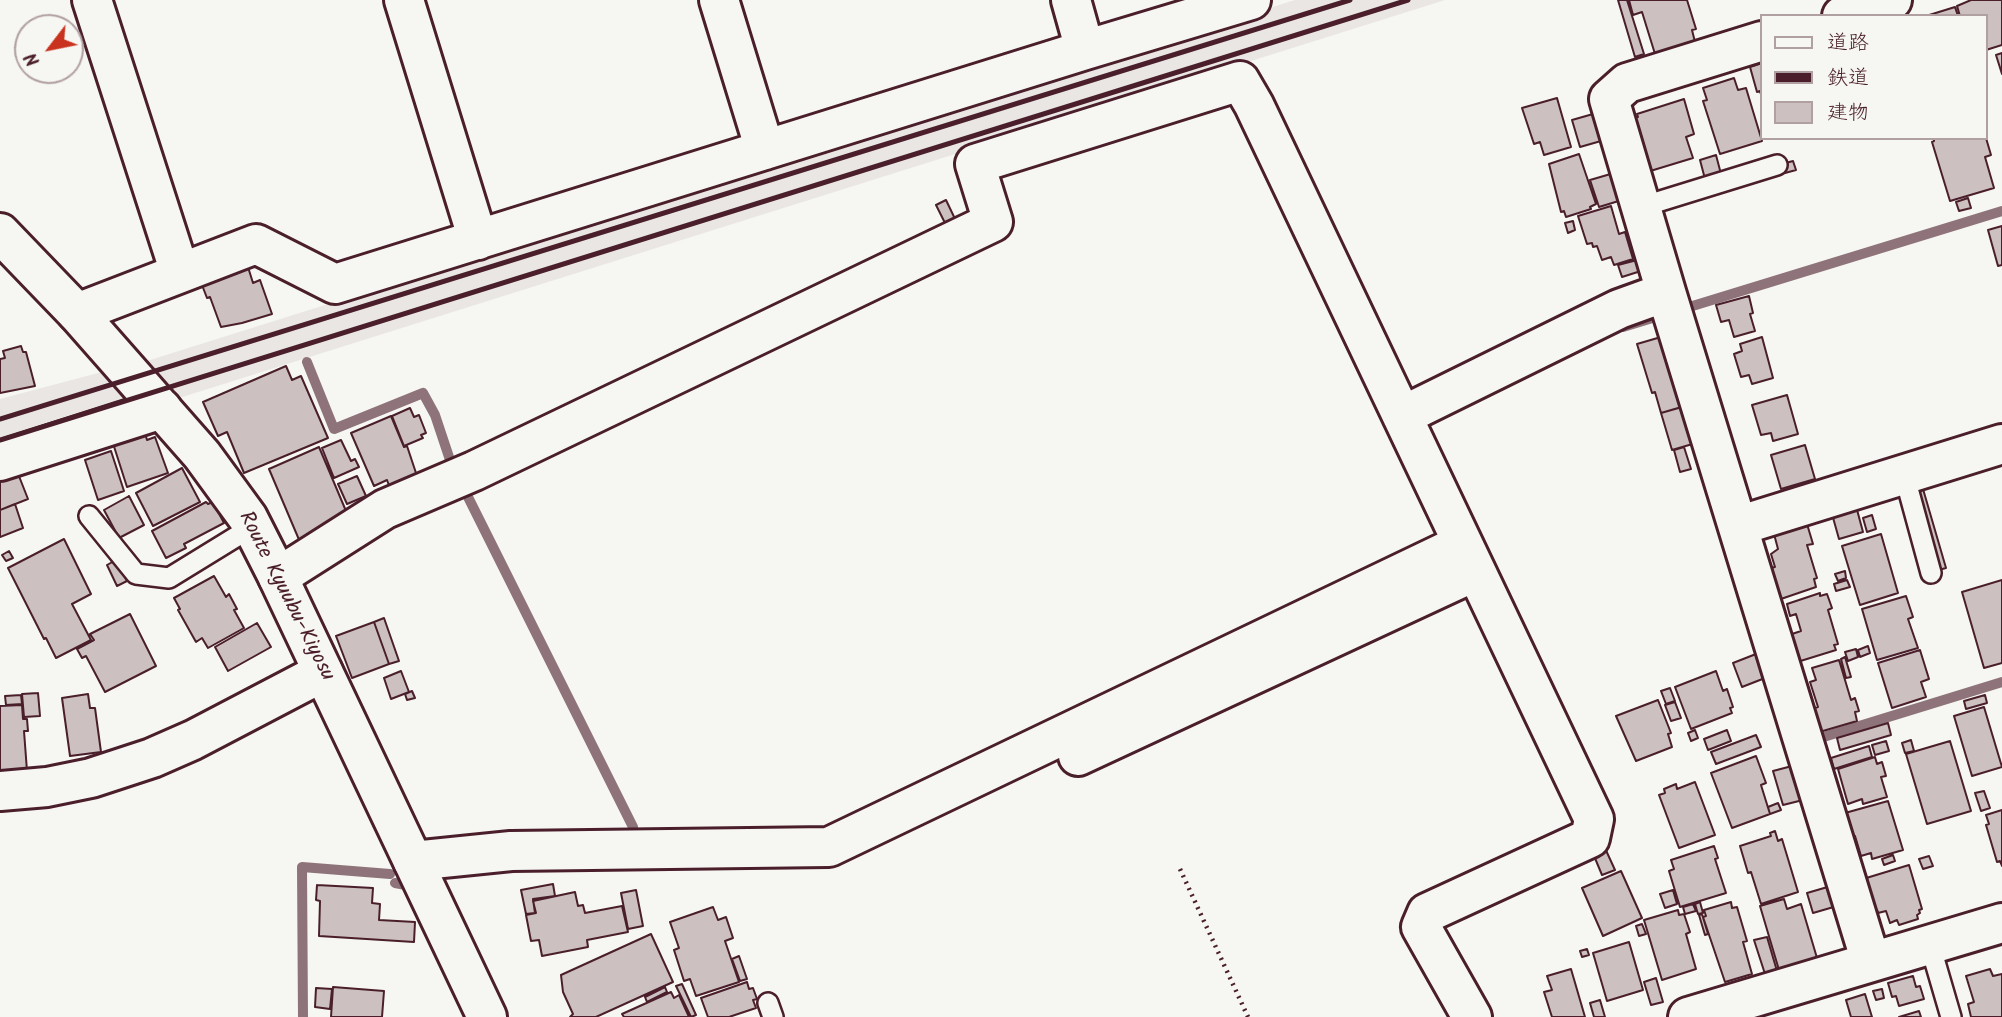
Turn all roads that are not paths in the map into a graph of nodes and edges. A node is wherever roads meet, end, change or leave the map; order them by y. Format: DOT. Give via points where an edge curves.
graph roads {
  1 [pos="92,0"];
  2 [pos="404,0"];
  3 [pos="719,0"];
  4 [pos="1071,0"];
  5 [pos="1251,0"];
  6 [pos="1892,0"];
  7 [pos="1848,14"];
  8 [pos="1760,42"];
  9 [pos="1085,50"];
  10 [pos="765,150"];
  11 [pos="1777,165"];
  12 [pos="1642,207"];
  13 [pos="0,233"];
  14 [pos="478,240"];
  15 [pos="180,273"];
  16 [pos="1666,292"];
  17 [pos="76,313"];
  18 [pos="162,409"];
  19 [pos="1402,416"];
  20 [pos="2002,444"];
  21 [pos="0,461"];
  22 [pos="1904,474"];
  23 [pos="89,516"];
  24 [pos="1738,526"];
  25 [pos="252,527"];
  26 [pos="1469,557"];
  27 [pos="1931,573"];
  28 [pos="278,577"];
  29 [pos="324,672"];
  30 [pos="0,791"];
  31 [pos="413,861"];
  32 [pos="2002,923"];
  33 [pos="1930,945"];
  34 [pos="1871,962"];
  35 [pos="487,1017"];
  36 [pos="1472,1017"];
  37 [pos="1689,1017"];
  38 [pos="1951,1017"];
  1 -- 15 [label="street"];
  2 -- 14 [label="street"];
  3 -- 10 [label="street"];
  4 -- 9 [label="street"];
  5 -- 9 [label="street"];
  6 -- 7 [label="street"];
  8 -- 12 [label="street" via="1627,83 1609,99"];
  9 -- 10 [label="street"];
  10 -- 14 [label="street"];
  11 -- 12 [label="lane"];
  12 -- 16 [label="street"];
  13 -- 17 [label="street, Route Kyuubu-Kiyosu"];
  14 -- 15 [label="street" via="335,284 256,244"];
  15 -- 17 [label="street"];
  16 -- 19 [label="street" via="1619,309"];
  16 -- 24 [label="street"];
  17 -- 18 [label="street, Route Kyuubu-Kiyosu"];
  18 -- 21 [label="street"];
  18 -- 25 [label="street, Route Kyuubu-Kiyosu" via="202,455"];
  19 -- 26 [label="street"];
  19 -- 28 [label="street" via="1240,81 975,164 993,222 474,471 385,509"];
  20 -- 22 [label="street"];
  22 -- 24 [label="street"];
  22 -- 27 [label="lane"];
  23 -- 25 [label="lane" via="136,574 169,578"];
  24 -- 34 [label="street"];
  25 -- 28 [label="street, Route Kyuubu-Kiyosu"];
  26 -- 31 [label="street" via="934,823 922,802 829,847 511,851"];
  26 -- 36 [label="street" via="1594,819 1590,838 1427,913 1421,927"];
  28 -- 29 [label="street, Route Kyuubu-Kiyosu"];
  29 -- 30 [label="street" via="152,758 91,778"];
  29 -- 31 [label="street, Route Kyuubu-Kiyosu"];
  31 -- 35 [label="street, Route Kyuubu-Kiyosu"];
  32 -- 33 [label="street"];
  33 -- 34 [label="street"];
  33 -- 38 [label="lane"];
  34 -- 37 [label="street"];
}
